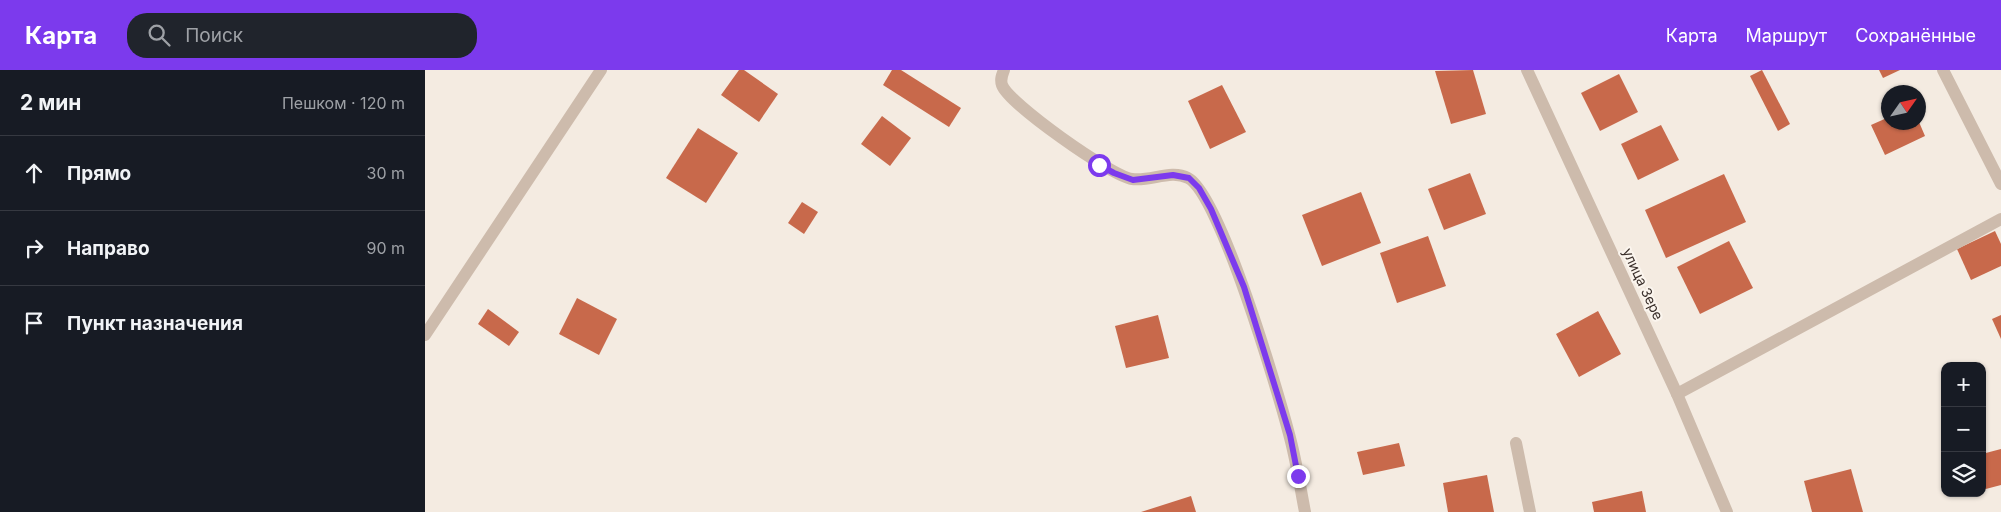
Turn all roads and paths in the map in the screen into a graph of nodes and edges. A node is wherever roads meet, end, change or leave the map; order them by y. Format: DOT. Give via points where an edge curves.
graph roads {
  1 [pos="601,70"];
  2 [pos="1004,70"];
  3 [pos="1527,70"];
  4 [pos="1943,70"];
  5 [pos="2001,184"];
  6 [pos="2001,219"];
  7 [pos="425,335"];
  8 [pos="1677,394"];
  9 [pos="1516,443"];
  10 [pos="1305,512"];
  11 [pos="1530,512"];
  12 [pos="1727,512"];
  1 -- 7 [label="street"];
  2 -- 10 [label="street" via="1002,86 1010,96 1099,165 1133,180 1173,175 1189,178 1199,188 1244,287 1290,435"];
  3 -- 8 [label="street, улица Зере"];
  4 -- 5 [label="street"];
  6 -- 8 [label="street"];
  8 -- 12 [label="street, улица Зере"];
  9 -- 11 [label="street"];
}
